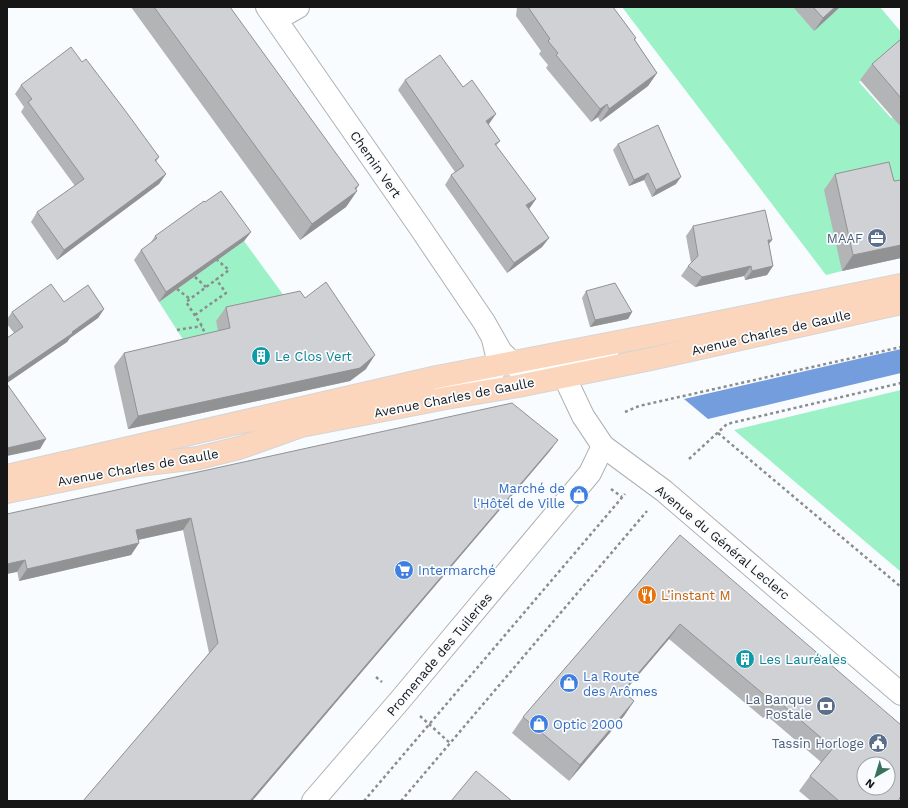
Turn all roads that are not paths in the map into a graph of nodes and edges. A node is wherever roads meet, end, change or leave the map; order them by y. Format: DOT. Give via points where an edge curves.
graph roads {
  1 [pos="298,7"];
  2 [pos="272,13"];
  3 [pos="901,285"];
  4 [pos="901,303"];
  5 [pos="685,329"];
  6 [pos="488,330"];
  7 [pos="495,365"];
  8 [pos="564,376"];
  9 [pos="301,426"];
  10 [pos="603,446"];
  11 [pos="7,476"];
  12 [pos="7,492"];
  13 [pos="901,694"];
  14 [pos="313,801"];
  1 -- 2 [label="street"];
  2 -- 6 [label="street, Chemin Vert"];
  3 -- 5 [label="main road, Avenue Charles de Gaulle"];
  4 -- 8 [label="main road, Avenue Charles de Gaulle"];
  5 -- 7 [label="main road, Avenue Charles de Gaulle"];
  5 -- 8 [label="street" via="642,344 580,359 568,368"];
  6 -- 7 [label="street, Chemin Vert"];
  6 -- 7 [label="street"];
  7 -- 8 [label="street" via="541,376"];
  7 -- 9 [label="street" via="492,375 477,382"];
  7 -- 11 [label="main road, Avenue Charles de Gaulle"];
  8 -- 9 [label="main road, Avenue Charles de Gaulle"];
  8 -- 10 [label="street, Avenue du Général Leclerc" via="583,416"];
  9 -- 12 [label="main road, Avenue Charles de Gaulle" via="239,448 198,458 138,465"];
  10 -- 13 [label="street, Avenue du Général Leclerc" via="647,478"];
  10 -- 14 [label="street, Promenade des Tuileries" via="590,473"];
}
